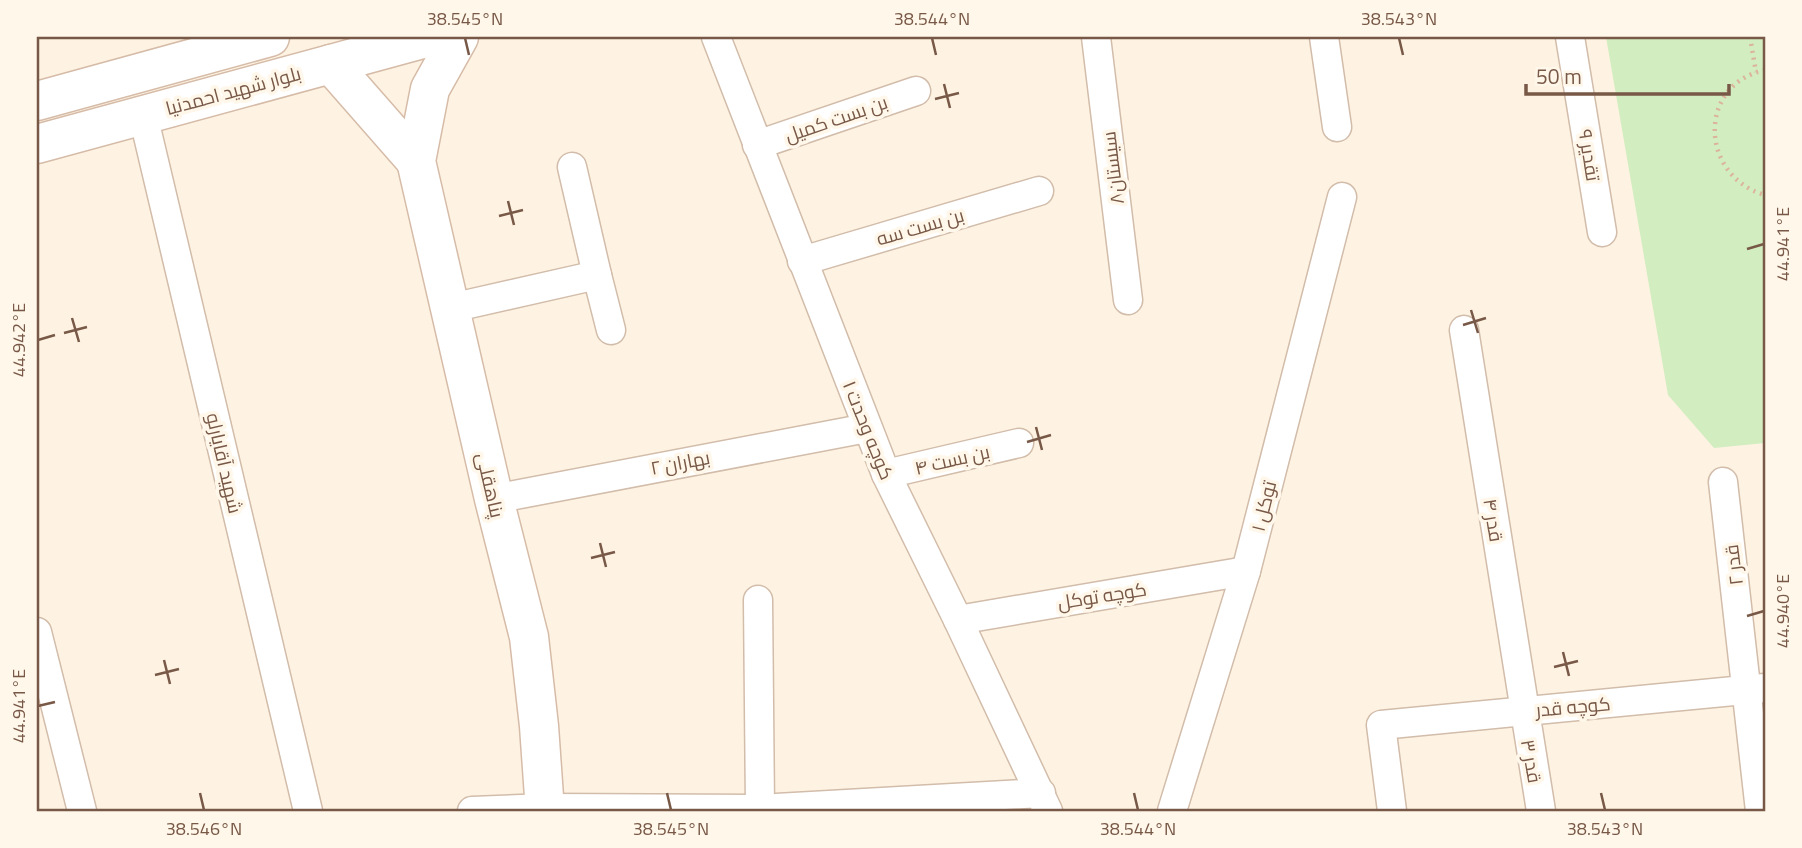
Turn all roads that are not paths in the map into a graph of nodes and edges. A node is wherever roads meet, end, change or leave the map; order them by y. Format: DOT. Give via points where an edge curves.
graph roads {
  1 [pos="430,37"];
  2 [pos="458,37"];
  3 [pos="716,37"];
  4 [pos="1096,37"];
  5 [pos="1324,37"];
  6 [pos="1570,37"];
  7 [pos="256,39"];
  8 [pos="331,64"];
  9 [pos="916,91"];
  10 [pos="37,101"];
  11 [pos="143,115"];
  12 [pos="1337,127"];
  13 [pos="37,144"];
  14 [pos="757,145"];
  15 [pos="416,161"];
  16 [pos="572,167"];
  17 [pos="1039,191"];
  18 [pos="1342,197"];
  19 [pos="1602,232"];
  20 [pos="802,261"];
  21 [pos="597,275"];
  22 [pos="1128,300"];
  23 [pos="451,308"];
  24 [pos="611,330"];
  25 [pos="1464,330"];
  26 [pos="867,428"];
  27 [pos="1018,443"];
  28 [pos="886,474"];
  29 [pos="1723,482"];
  30 [pos="494,499"];
  31 [pos="1246,571"];
  32 [pos="758,600"];
  33 [pos="958,620"];
  34 [pos="37,632"];
  35 [pos="1756,689"];
  36 [pos="1524,711"];
  37 [pos="1044,802"];
  38 [pos="760,809"];
  39 [pos="806,809"];
  40 [pos="546,810"];
  41 [pos="82,811"];
  42 [pos="307,811"];
  43 [pos="472,811"];
  44 [pos="1172,811"];
  45 [pos="1392,811"];
  46 [pos="1541,811"];
  47 [pos="1760,811"];
  1 -- 8 [label="street, بلوار شهید احمدنیا"];
  2 -- 15 [label="street, پناهقلی" via="430,89"];
  3 -- 14 [label="street, کوچه وحدت ۱"];
  4 -- 22 [label="street, سیستان۸"];
  5 -- 12 [label="street"];
  6 -- 19 [label="street, ۹ تقدیر"];
  7 -- 10 [label="street"];
  8 -- 11 [label="street, بلوار شهید احمدنیا"];
  8 -- 15 [label="street, پناهقلی"];
  9 -- 14 [label="street, بن بست کمیل"];
  11 -- 13 [label="street, بلوار شهید احمدنیا"];
  11 -- 42 [label="street, شهید آقایارلو"];
  14 -- 20 [label="street, کوچه وحدت ۱"];
  15 -- 23 [label="street, پناهقلی"];
  16 -- 21 [label="street"];
  17 -- 20 [label="street, بن بست سه"];
  18 -- 31 [label="street, توکل ۱"];
  20 -- 26 [label="street, کوچه وحدت ۱"];
  21 -- 23 [label="street"];
  21 -- 24 [label="street"];
  23 -- 30 [label="street, پناهقلی"];
  25 -- 36 [label="street, قدر ۴"];
  26 -- 28 [label="street, کوچه وحدت ۱"];
  26 -- 30 [label="street, بهاران ۲"];
  27 -- 28 [label="street, بن بست ۴"];
  28 -- 33 [label="street, کوچه وحدت ۱"];
  29 -- 35 [label="street, قدر ۲"];
  30 -- 40 [label="street, پناهقلی" via="529,637"];
  31 -- 33 [label="street, کوچه توکل"];
  31 -- 44 [label="street, توکل ۱"];
  32 -- 38 [label="street"];
  33 -- 37 [label="street, کوچه وحدت ۱"];
  34 -- 41 [label="street"];
  35 -- 36 [label="street, کوچه قدر"];
  35 -- 47 [label="street, قدر ۲"];
  36 -- 45 [label="street, کوچه قدر" via="1381,724"];
  36 -- 46 [label="street, قدر ۳"];
  37 -- 39 [label="street"];
  38 -- 39 [label="street"];
  38 -- 40 [label="street"];
  40 -- 43 [label="street"];
}
